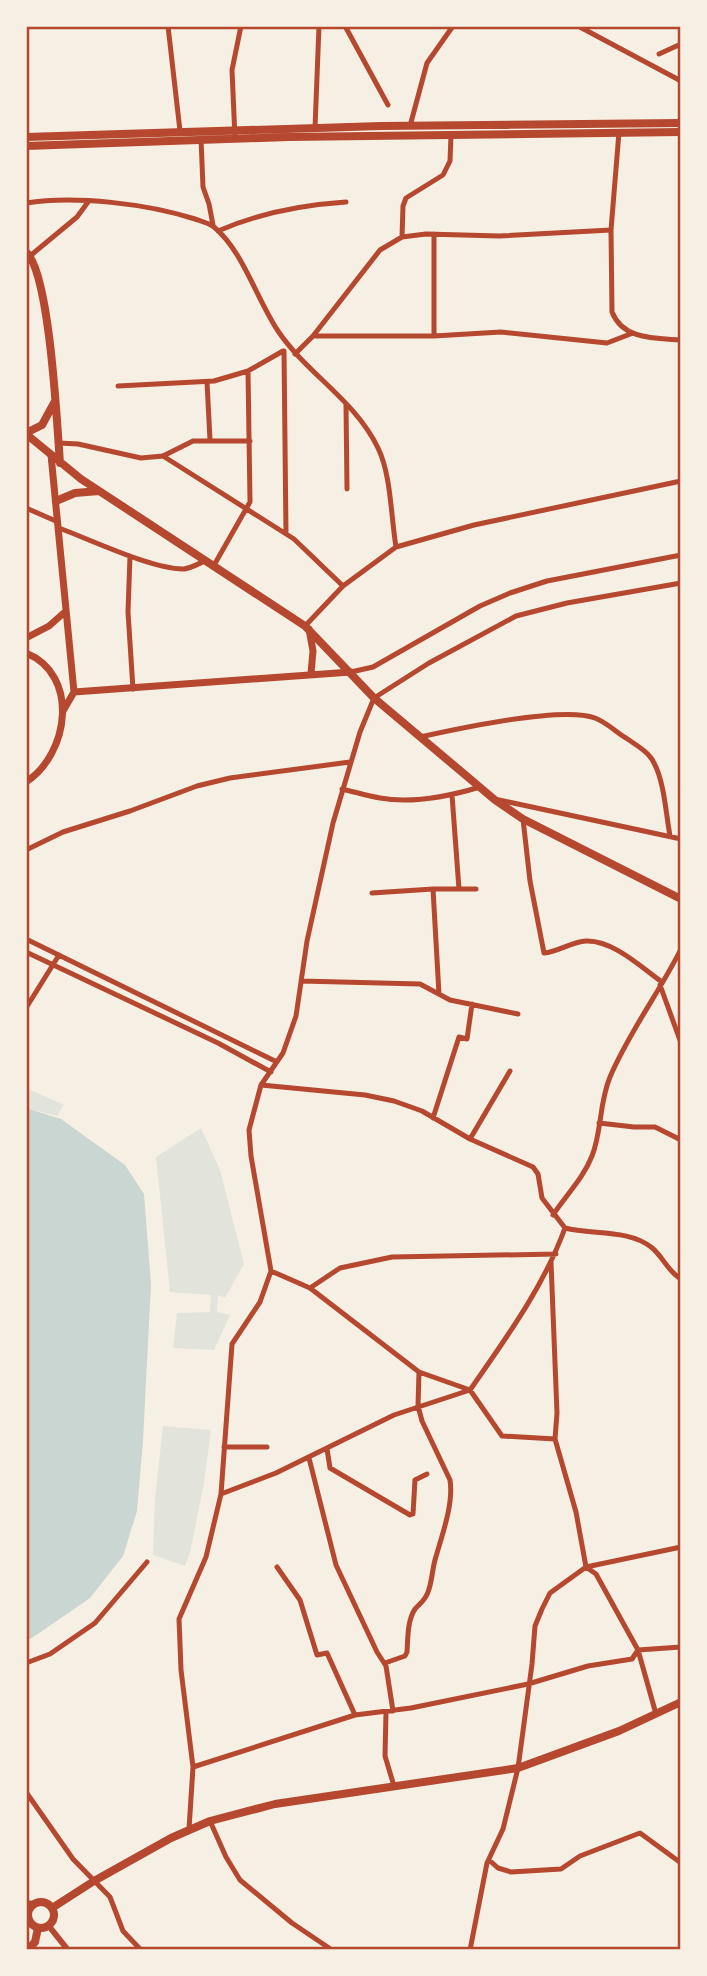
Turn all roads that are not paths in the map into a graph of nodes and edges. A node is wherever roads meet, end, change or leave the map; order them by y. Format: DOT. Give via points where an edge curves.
graph roads {
  1 [pos="168,26"];
  2 [pos="241,26"];
  3 [pos="319,26"];
  4 [pos="345,26"];
  5 [pos="453,26"];
  6 [pos="578,26"];
  7 [pos="681,44"];
  8 [pos="659,54"];
  9 [pos="681,81"];
  10 [pos="388,105"];
  11 [pos="681,123"];
  12 [pos="410,126"];
  13 [pos="180,131"];
  14 [pos="315,132"];
  15 [pos="619,132"];
  16 [pos="681,132"];
  17 [pos="234,134"];
  18 [pos="451,135"];
  19 [pos="26,137"];
  20 [pos="201,139"];
  21 [pos="26,146"];
  22 [pos="88,202"];
  23 [pos="346,202"];
  24 [pos="26,203"];
  25 [pos="215,228"];
  26 [pos="611,230"];
  27 [pos="434,234"];
  28 [pos="402,237"];
  29 [pos="28,254"];
  30 [pos="633,333"];
  31 [pos="313,336"];
  32 [pos="435,336"];
  33 [pos="681,340"];
  34 [pos="290,348"];
  35 [pos="284,351"];
  36 [pos="295,354"];
  37 [pos="248,371"];
  38 [pos="207,382"];
  39 [pos="118,386"];
  40 [pos="55,400"];
  41 [pos="346,404"];
  42 [pos="26,433"];
  43 [pos="211,440"];
  44 [pos="250,441"];
  45 [pos="58,443"];
  46 [pos="51,455"];
  47 [pos="163,456"];
  48 [pos="60,463"];
  49 [pos="681,481"];
  50 [pos="347,489"];
  51 [pos="99,491"];
  52 [pos="57,501"];
  53 [pos="26,508"];
  54 [pos="247,509"];
  55 [pos="59,525"];
  56 [pos="286,534"];
  57 [pos="396,547"];
  58 [pos="681,555"];
  59 [pos="130,556"];
  60 [pos="205,561"];
  61 [pos="213,567"];
  62 [pos="681,583"];
  63 [pos="343,586"];
  64 [pos="66,611"];
  65 [pos="307,627"];
  66 [pos="26,638"];
  67 [pos="26,653"];
  68 [pos="351,672"];
  69 [pos="311,673"];
  70 [pos="132,689"];
  71 [pos="75,692"];
  72 [pos="374,698"];
  73 [pos="63,711"];
  74 [pos="420,737"];
  75 [pos="350,762"];
  76 [pos="26,782"];
  77 [pos="480,787"];
  78 [pos="342,789"];
  79 [pos="452,795"];
  80 [pos="495,800"];
  81 [pos="523,819"];
  82 [pos="670,836"];
  83 [pos="681,839"];
  84 [pos="26,850"];
  85 [pos="433,889"];
  86 [pos="459,889"];
  87 [pos="476,889"];
  88 [pos="372,893"];
  89 [pos="681,899"];
  90 [pos="26,939"];
  91 [pos="681,950"];
  92 [pos="26,952"];
  93 [pos="59,955"];
  94 [pos="53,965"];
  95 [pos="301,981"];
  96 [pos="661,983"];
  97 [pos="439,994"];
  98 [pos="472,1004"];
  99 [pos="26,1008"];
  100 [pos="518,1014"];
  101 [pos="681,1043"];
  102 [pos="277,1062"];
  103 [pos="509,1071"];
  104 [pos="271,1072"];
  105 [pos="261,1085"];
  106 [pos="433,1118"];
  107 [pos="599,1123"];
  108 [pos="470,1139"];
  109 [pos="681,1140"];
  110 [pos="553,1215"];
  111 [pos="565,1228"];
  112 [pos="556,1254"];
  113 [pos="551,1262"];
  114 [pos="271,1271"];
  115 [pos="681,1279"];
  116 [pos="310,1288"];
  117 [pos="419,1372"];
  118 [pos="470,1390"];
  119 [pos="418,1406"];
  120 [pos="555,1439"];
  121 [pos="224,1447"];
  122 [pos="267,1447"];
  123 [pos="327,1449"];
  124 [pos="309,1458"];
  125 [pos="427,1474"];
  126 [pos="221,1494"];
  127 [pos="681,1547"];
  128 [pos="147,1562"];
  129 [pos="277,1567"];
  130 [pos="586,1567"];
  131 [pos="681,1647"];
  132 [pos="638,1650"];
  133 [pos="26,1663"];
  134 [pos="385,1663"];
  135 [pos="528,1684"];
  136 [pos="681,1702"];
  137 [pos="393,1711"];
  138 [pos="386,1712"];
  139 [pos="656,1714"];
  140 [pos="355,1715"];
  141 [pos="193,1767"];
  142 [pos="518,1768"];
  143 [pos="394,1786"];
  144 [pos="26,1792"];
  145 [pos="210,1821"];
  146 [pos="189,1829"];
  147 [pos="489,1860"];
  148 [pos="681,1863"];
  149 [pos="94,1881"];
  150 [pos="30,1903"];
  151 [pos="52,1908"];
  152 [pos="48,1925"];
  153 [pos="38,1928"];
  154 [pos="28,1950"];
  155 [pos="68,1950"];
  156 [pos="141,1950"];
  157 [pos="332,1950"];
  158 [pos="470,1950"];
  1 -- 13 [label="street"];
  2 -- 17 [label="street" via="232,70"];
  3 -- 14 [label="street"];
  4 -- 10 [label="street"];
  5 -- 12 [label="street" via="427,64"];
  6 -- 9 [label="street"];
  7 -- 8 [label="street"];
  11 -- 12 [label="main road"];
  12 -- 14 [label="main road"];
  13 -- 17 [label="main road"];
  13 -- 19 [label="main road"];
  14 -- 17 [label="main road"];
  14 -- 18 [label="main road"];
  15 -- 16 [label="main road"];
  15 -- 18 [label="main road"];
  15 -- 26 [label="street"];
  17 -- 20 [label="main road"];
  18 -- 28 [label="street" via="450,162 443,176 405,198"];
  20 -- 21 [label="main road"];
  20 -- 25 [label="street" via="203,187"];
  22 -- 24 [label="street"];
  22 -- 25 [label="street" via="156,209"];
  22 -- 29 [label="street" via="77,217"];
  23 -- 25 [label="street" via="290,207"];
  25 -- 34 [label="street" via="233,249"];
  26 -- 27 [label="street"];
  26 -- 30 [label="street" via="612,312 617,324"];
  27 -- 28 [label="street"];
  27 -- 32 [label="street"];
  28 -- 31 [label="street" via="380,250"];
  29 -- 40 [label="main road" via="36,269 47,323"];
  30 -- 32 [label="street" via="607,343 501,331"];
  30 -- 33 [label="street"];
  31 -- 32 [label="street"];
  31 -- 36 [label="street"];
  34 -- 35 [label="street"];
  34 -- 36 [label="street"];
  35 -- 37 [label="street"];
  35 -- 56 [label="street"];
  36 -- 41 [label="street"];
  37 -- 38 [label="street"];
  37 -- 44 [label="street"];
  38 -- 39 [label="street"];
  38 -- 43 [label="street"];
  40 -- 42 [label="main road" via="41,425"];
  40 -- 45 [label="main road"];
  41 -- 50 [label="street"];
  41 -- 57 [label="street" via="362,420 384,465"];
  42 -- 46 [label="main road"];
  43 -- 44 [label="street"];
  43 -- 47 [label="street" via="193,441"];
  44 -- 54 [label="street"];
  45 -- 47 [label="street" via="141,458"];
  45 -- 48 [label="main road"];
  46 -- 48 [label="main road"];
  46 -- 52 [label="main road"];
  47 -- 54 [label="street"];
  48 -- 51 [label="main road"];
  49 -- 57 [label="street" via="474,525"];
  51 -- 52 [label="main road" via="75,493"];
  51 -- 60 [label="main road"];
  52 -- 55 [label="main road"];
  53 -- 55 [label="street"];
  54 -- 56 [label="street"];
  54 -- 61 [label="street"];
  55 -- 59 [label="street"];
  55 -- 64 [label="main road"];
  56 -- 63 [label="street"];
  57 -- 63 [label="street"];
  58 -- 68 [label="street" via="547,581 510,593 373,667"];
  59 -- 60 [label="street" via="185,569"];
  59 -- 70 [label="street"];
  60 -- 61 [label="main road"];
  61 -- 65 [label="main road"];
  62 -- 72 [label="street" via="516,616"];
  63 -- 65 [label="street"];
  64 -- 66 [label="main road"];
  64 -- 71 [label="main road"];
  65 -- 68 [label="main road"];
  65 -- 69 [label="main road" via="313,651"];
  67 -- 73 [label="main road" via="54,676"];
  68 -- 69 [label="main road"];
  68 -- 72 [label="main road"];
  69 -- 70 [label="main road"];
  70 -- 71 [label="main road"];
  71 -- 73 [label="main road"];
  72 -- 74 [label="main road"];
  72 -- 75 [label="street"];
  73 -- 76 [label="main road" via="54,749"];
  74 -- 77 [label="main road"];
  74 -- 82 [label="street" via="550,716 595,718 653,759"];
  75 -- 78 [label="street"];
  75 -- 84 [label="street" via="197,786 63,832"];
  77 -- 79 [label="street"];
  77 -- 80 [label="main road"];
  78 -- 79 [label="street" via="383,799"];
  78 -- 95 [label="street"];
  79 -- 86 [label="street"];
  80 -- 81 [label="main road"];
  80 -- 82 [label="street"];
  81 -- 89 [label="main road"];
  81 -- 96 [label="street" via="543,952 583,941 598,942"];
  82 -- 83 [label="street"];
  85 -- 86 [label="street"];
  85 -- 88 [label="street"];
  85 -- 97 [label="street"];
  86 -- 87 [label="street"];
  90 -- 93 [label="street"];
  91 -- 96 [label="street"];
  92 -- 94 [label="street"];
  93 -- 94 [label="street"];
  93 -- 102 [label="street"];
  94 -- 99 [label="street"];
  94 -- 104 [label="street"];
  95 -- 97 [label="street" via="420,984"];
  95 -- 102 [label="street" via="296,1016"];
  96 -- 101 [label="street"];
  96 -- 107 [label="street" via="610,1078"];
  97 -- 98 [label="street"];
  98 -- 100 [label="street"];
  98 -- 106 [label="street" via="467,1039 459,1037"];
  102 -- 104 [label="street"];
  103 -- 108 [label="street"];
  104 -- 105 [label="street"];
  105 -- 106 [label="street" via="365,1095 394,1101"];
  105 -- 114 [label="street" via="249,1130"];
  106 -- 108 [label="street"];
  107 -- 109 [label="street" via="657,1127"];
  107 -- 110 [label="street" via="591,1158"];
  108 -- 110 [label="street" via="533,1167 542,1198"];
  110 -- 111 [label="street"];
  111 -- 112 [label="street"];
  111 -- 115 [label="street" via="610,1233 648,1244"];
  112 -- 113 [label="street"];
  112 -- 116 [label="street" via="392,1257 340,1268"];
  113 -- 118 [label="street" via="528,1305"];
  113 -- 120 [label="street"];
  114 -- 116 [label="street"];
  114 -- 121 [label="street" via="260,1302 232,1343"];
  116 -- 117 [label="street"];
  117 -- 118 [label="street"];
  117 -- 119 [label="street"];
  118 -- 119 [label="street"];
  118 -- 120 [label="street" via="502,1436"];
  119 -- 123 [label="street"];
  119 -- 134 [label="street" via="451,1489 429,1589 411,1618 407,1652"];
  120 -- 130 [label="street"];
  121 -- 122 [label="street"];
  121 -- 126 [label="street"];
  123 -- 124 [label="street"];
  123 -- 125 [label="street" via="330,1468 410,1516 415,1480"];
  124 -- 126 [label="street"];
  124 -- 134 [label="street" via="336,1565"];
  126 -- 141 [label="street" via="206,1557 179,1619"];
  127 -- 130 [label="street"];
  128 -- 133 [label="street" via="95,1623 50,1654"];
  129 -- 140 [label="street" via="300,1601 317,1655 327,1653"];
  130 -- 132 [label="street" via="596,1574"];
  130 -- 135 [label="street" via="550,1593 542,1609 535,1626"];
  131 -- 132 [label="street"];
  132 -- 135 [label="street" via="632,1659"];
  132 -- 139 [label="street"];
  134 -- 137 [label="street"];
  135 -- 137 [label="street"];
  135 -- 142 [label="street"];
  136 -- 139 [label="main road"];
  137 -- 138 [label="street"];
  138 -- 140 [label="street"];
  138 -- 143 [label="street" via="385,1756"];
  139 -- 142 [label="main road"];
  140 -- 141 [label="street"];
  141 -- 146 [label="street"];
  142 -- 143 [label="main road"];
  142 -- 147 [label="street" via="503,1829"];
  143 -- 145 [label="main road" via="275,1804"];
  144 -- 149 [label="street"];
  145 -- 146 [label="main road"];
  145 -- 157 [label="street" via="240,1880"];
  146 -- 149 [label="main road"];
  147 -- 148 [label="street" via="510,1872 561,1869 580,1856 640,1833"];
  147 -- 158 [label="street"];
  149 -- 151 [label="main road"];
  149 -- 156 [label="street" via="110,1897 123,1931"];
  150 -- 151 [label="main road"];
  150 -- 153 [label="main road" via="27,1915"];
  151 -- 152 [label="main road" via="54,1917"];
  152 -- 153 [label="main road"];
  152 -- 155 [label="street"];
  153 -- 154 [label="main road"];
}
